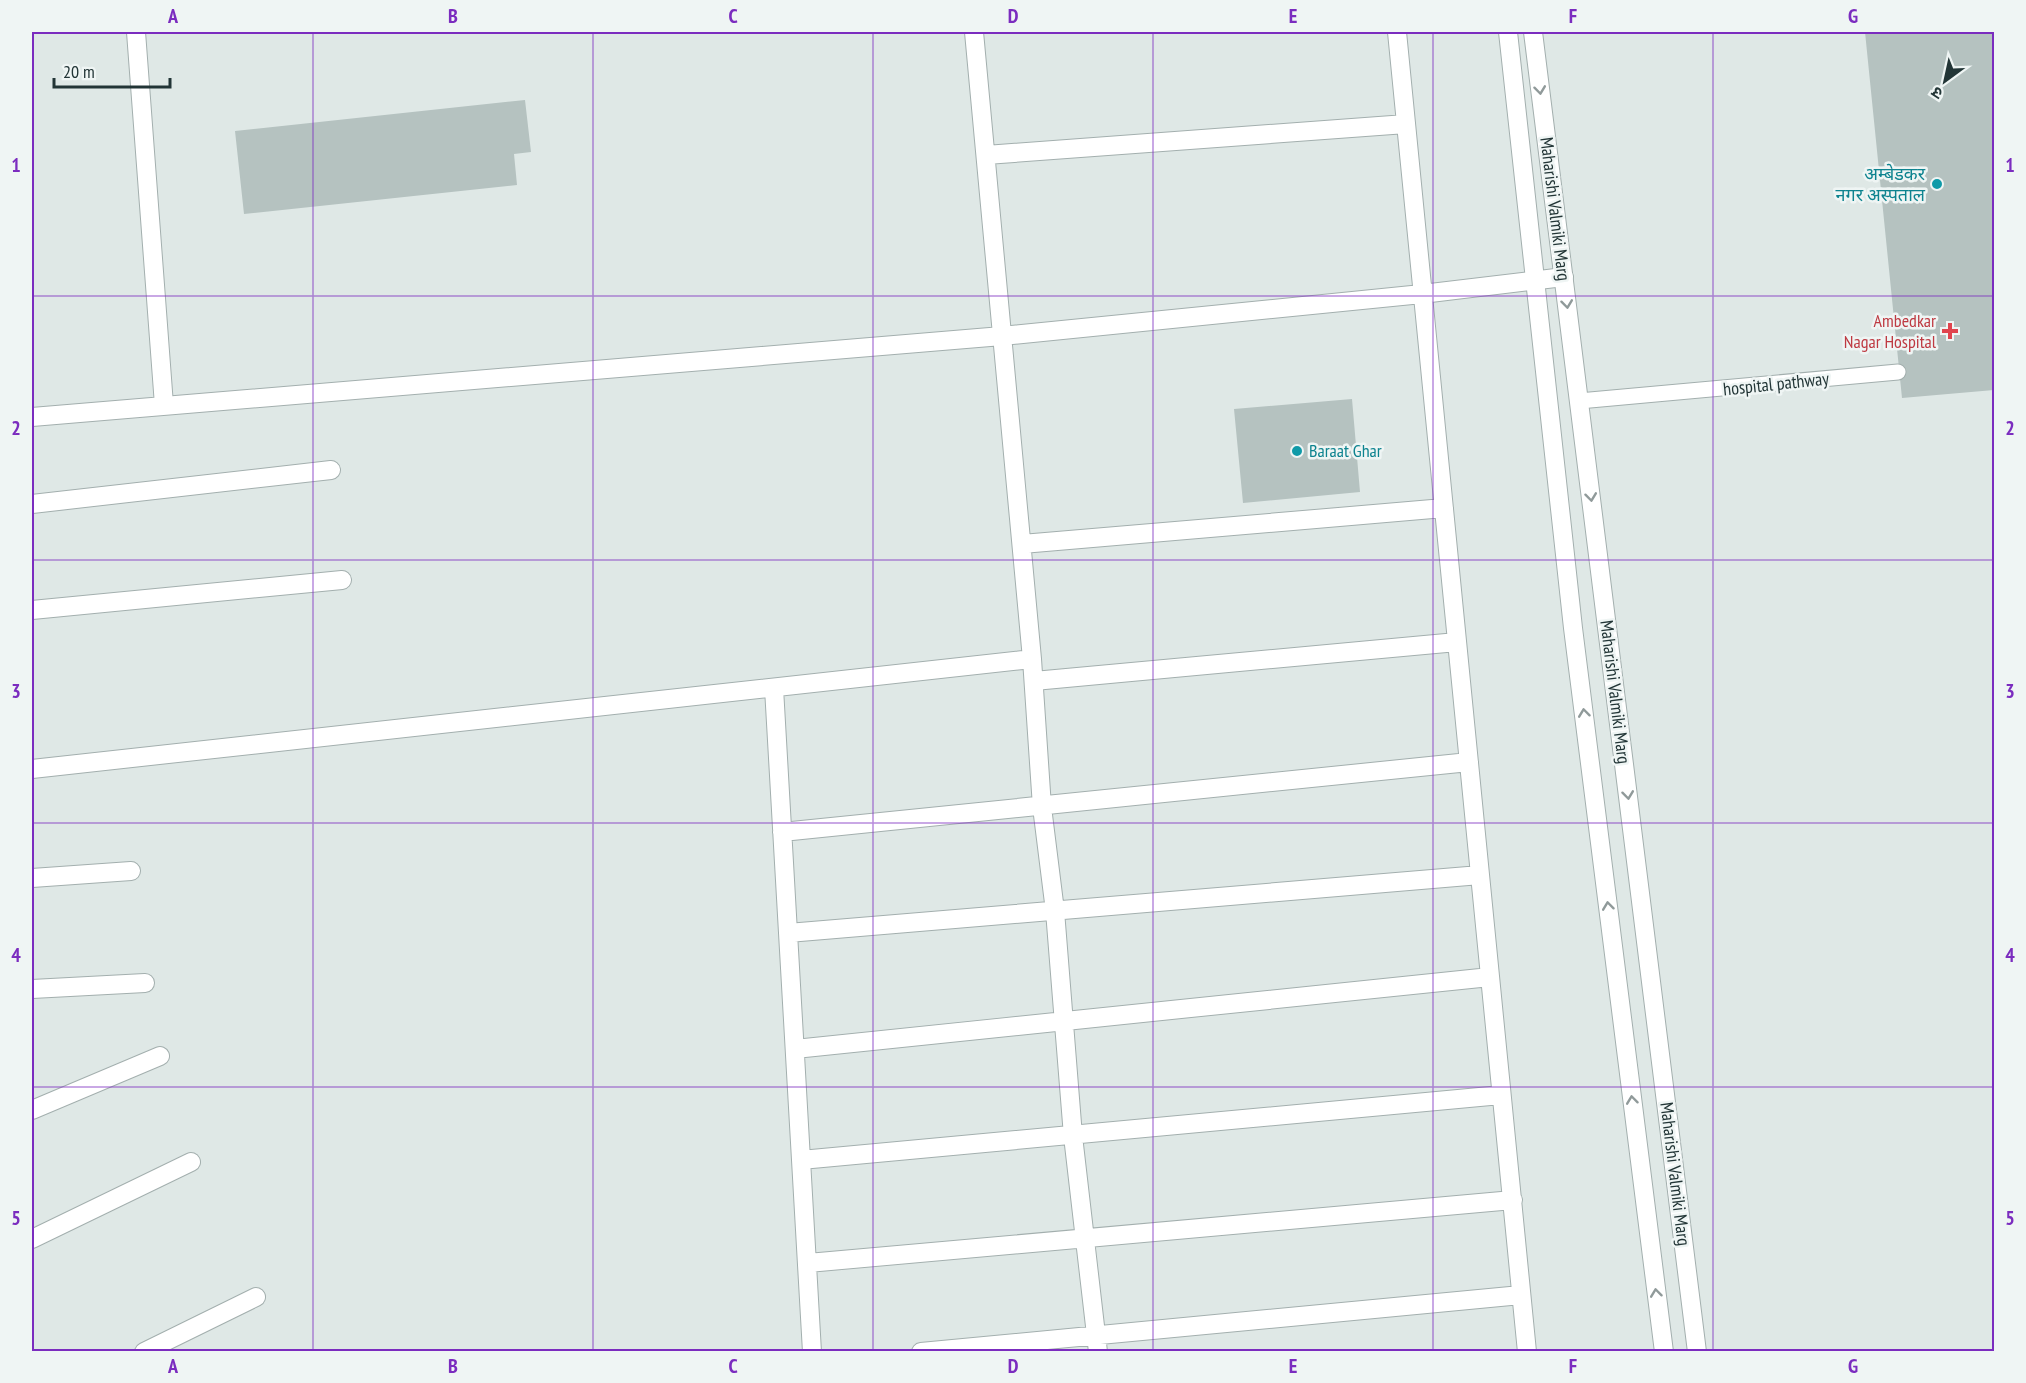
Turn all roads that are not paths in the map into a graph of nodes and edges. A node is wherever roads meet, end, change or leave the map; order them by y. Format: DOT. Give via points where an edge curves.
graph roads {
  1 [pos="135,32"];
  2 [pos="974,32"];
  3 [pos="1397,32"];
  4 [pos="1508,32"];
  5 [pos="1533,32"];
  6 [pos="1406,124"];
  7 [pos="986,155"];
  8 [pos="1564,277"];
  9 [pos="1534,280"];
  10 [pos="1422,294"];
  11 [pos="1002,336"];
  12 [pos="1898,372"];
  13 [pos="1579,402"];
  14 [pos="164,405"];
  15 [pos="32,417"];
  16 [pos="332,470"];
  17 [pos="32,504"];
  18 [pos="1444,508"];
  19 [pos="1022,544"];
  20 [pos="342,580"];
  21 [pos="32,610"];
  22 [pos="1457,642"];
  23 [pos="1032,659"];
  24 [pos="1034,681"];
  25 [pos="774,688"];
  26 [pos="1469,762"];
  27 [pos="32,769"];
  28 [pos="1042,807"];
  29 [pos="782,832"];
  30 [pos="131,871"];
  31 [pos="1480,875"];
  32 [pos="32,878"];
  33 [pos="1055,911"];
  34 [pos="788,933"];
  35 [pos="1490,977"];
  36 [pos="145,983"];
  37 [pos="32,989"];
  38 [pos="1064,1022"];
  39 [pos="795,1049"];
  40 [pos="160,1056"];
  41 [pos="1501,1095"];
  42 [pos="32,1110"];
  43 [pos="1073,1136"];
  44 [pos="801,1160"];
  45 [pos="191,1162"];
  46 [pos="1513,1200"];
  47 [pos="1084,1238"];
  48 [pos="32,1239"];
  49 [pos="808,1263"];
  50 [pos="1521,1295"];
  51 [pos="256,1297"];
  52 [pos="1097,1343"];
  53 [pos="144,1352"];
  54 [pos="812,1352"];
  55 [pos="921,1352"];
  56 [pos="1527,1352"];
  57 [pos="1664,1352"];
  58 [pos="1697,1352"];
  1 -- 14 [label="street"];
  2 -- 7 [label="street"];
  3 -- 6 [label="street"];
  4 -- 9 [label="street, Maharishi Valmiki Marg"];
  5 -- 8 [label="street, Maharishi Valmiki Marg, one-way"];
  6 -- 7 [label="street"];
  6 -- 10 [label="street"];
  7 -- 11 [label="street"];
  8 -- 9 [label="street"];
  8 -- 13 [label="street, Maharishi Valmiki Marg, one-way"];
  9 -- 10 [label="street"];
  57 -- 9 [label="street, Maharishi Valmiki Marg, one-way" via="1573,628"];
  10 -- 11 [label="street"];
  10 -- 18 [label="street"];
  11 -- 14 [label="street"];
  11 -- 19 [label="street"];
  12 -- 13 [label="lane, hospital pathway"];
  13 -- 58 [label="street, Maharishi Valmiki Marg, one-way"];
  14 -- 15 [label="street"];
  16 -- 17 [label="street"];
  18 -- 19 [label="street"];
  18 -- 22 [label="street"];
  19 -- 23 [label="street"];
  20 -- 21 [label="street"];
  22 -- 24 [label="street"];
  22 -- 26 [label="street"];
  23 -- 24 [label="street"];
  23 -- 25 [label="street"];
  24 -- 28 [label="street"];
  25 -- 27 [label="street"];
  25 -- 29 [label="street"];
  26 -- 28 [label="street"];
  26 -- 31 [label="street"];
  28 -- 29 [label="street"];
  28 -- 33 [label="street"];
  29 -- 34 [label="street"];
  30 -- 32 [label="street"];
  31 -- 33 [label="street"];
  31 -- 35 [label="street"];
  33 -- 34 [label="street"];
  33 -- 38 [label="street"];
  34 -- 39 [label="street"];
  35 -- 38 [label="street"];
  35 -- 41 [label="street"];
  36 -- 37 [label="street"];
  38 -- 39 [label="street"];
  38 -- 43 [label="street"];
  39 -- 44 [label="street"];
  40 -- 42 [label="street"];
  41 -- 43 [label="street"];
  41 -- 46 [label="street"];
  43 -- 44 [label="street"];
  43 -- 47 [label="street"];
  44 -- 49 [label="street"];
  45 -- 48 [label="street"];
  46 -- 47 [label="street"];
  46 -- 50 [label="street"];
  47 -- 49 [label="street"];
  47 -- 52 [label="street"];
  49 -- 54 [label="street"];
  50 -- 52 [label="street"];
  50 -- 56 [label="street"];
  51 -- 53 [label="street"];
  52 -- 55 [label="street"];
}
